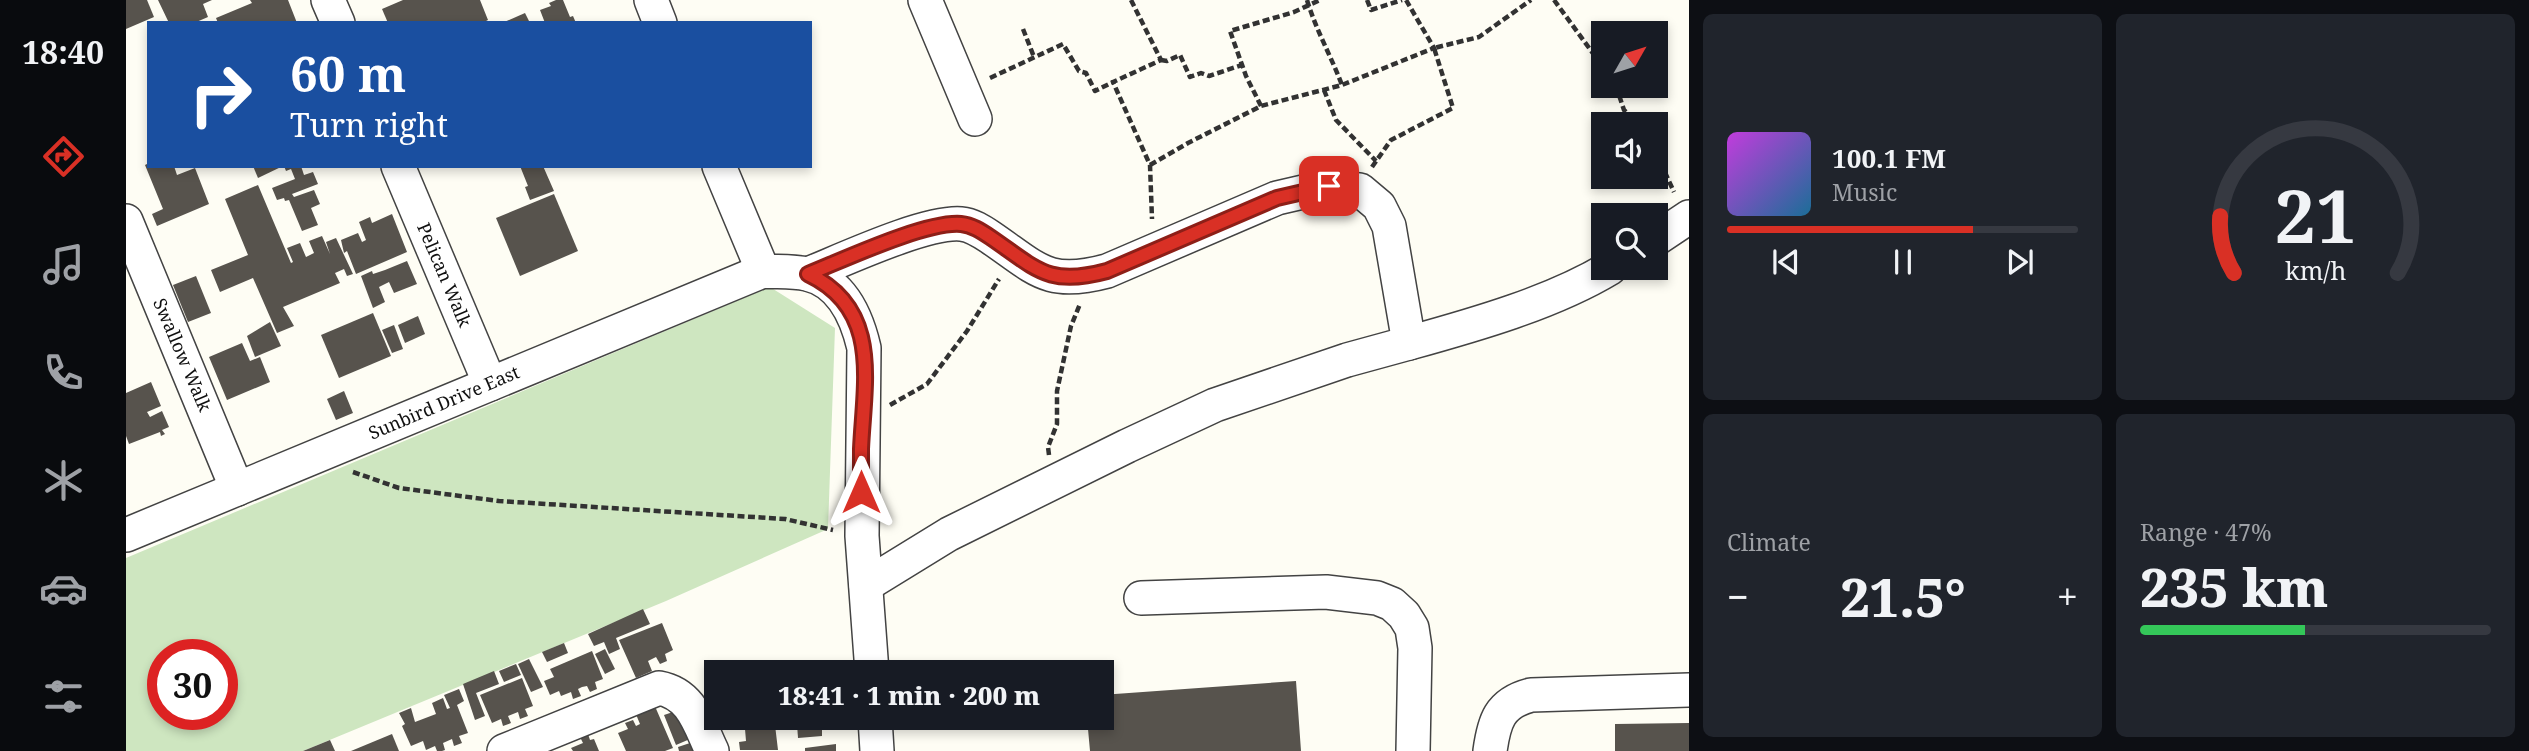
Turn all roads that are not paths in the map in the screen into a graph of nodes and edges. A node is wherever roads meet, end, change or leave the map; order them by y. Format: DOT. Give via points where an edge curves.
graph roads {
  1 [pos="328,0"];
  2 [pos="651,0"];
  3 [pos="925,0"];
  4 [pos="337,21"];
  5 [pos="659,21"];
  6 [pos="975,119"];
  7 [pos="399,168"];
  8 [pos="720,168"];
  9 [pos="1688,218"];
  10 [pos="126,220"];
  11 [pos="1668,231"];
  12 [pos="763,271"];
  13 [pos="808,274"];
  14 [pos="1591,277"];
  15 [pos="1409,343"];
  16 [pos="489,384"];
  17 [pos="237,489"];
  18 [pos="126,535"];
  19 [pos="866,585"];
  20 [pos="1141,598"];
  21 [pos="871,660"];
  22 [pos="1689,690"];
  23 [pos="876,730"];
  24 [pos="504,751"];
  25 [pos="712,751"];
  26 [pos="877,751"];
  27 [pos="1413,751"];
  28 [pos="1490,751"];
  1 -- 4 [label="street"];
  2 -- 5 [label="street"];
  3 -- 6 [label="street"];
  7 -- 16 [label="street, Pelican Walk"];
  8 -- 12 [label="street"];
  9 -- 11 [label="street"];
  10 -- 17 [label="street, Swallow Walk"];
  12 -- 13 [label="street"];
  12 -- 16 [label="street, Sunbird Drive East"];
  13 -- 15 [label="street" via="936,226 961,224 976,228 1051,276 1087,276 1277,198 1329,186 1360,190 1379,206 1389,226"];
  13 -- 19 [label="street" via="839,293 859,327 864,348 861,449"];
  14 -- 15 [label="street" via="1538,302"];
  15 -- 19 [label="street" via="1347,359 1216,405 949,534"];
  16 -- 17 [label="street, Sunbird Drive East"];
  17 -- 18 [label="street, Sunbird Drive East"];
  19 -- 21 [label="street"];
  20 -- 27 [label="street" via="1325,592 1392,604 1412,628 1415,648"];
  22 -- 28 [label="street" via="1520,698 1502,710 1493,725"];
  23 -- 26 [label="street"];
  24 -- 25 [label="street" via="659,688 686,701"];
}
